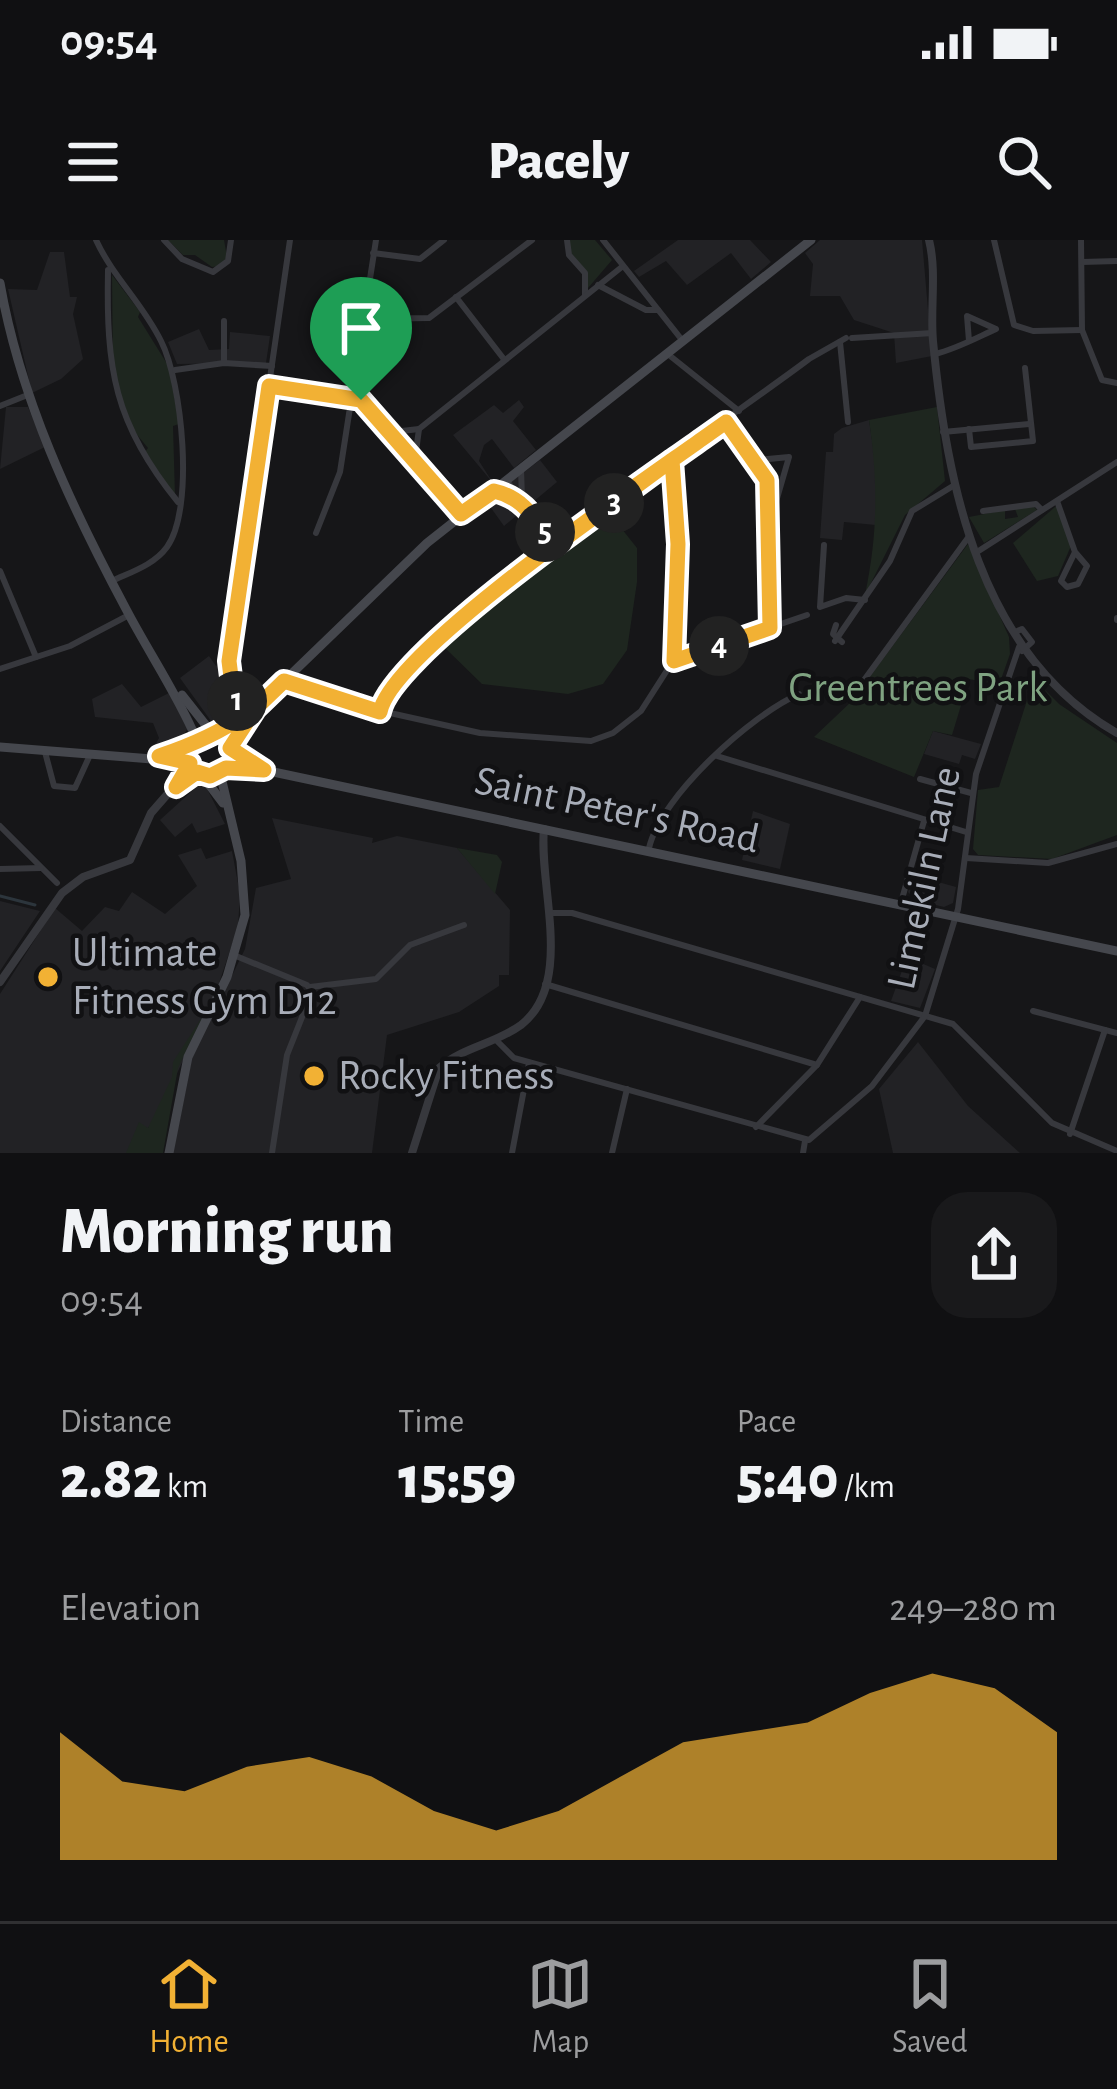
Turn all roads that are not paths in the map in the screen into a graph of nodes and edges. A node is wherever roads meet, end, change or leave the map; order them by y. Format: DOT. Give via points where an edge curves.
graph roads {
  1 [pos="96,240"];
  2 [pos="164,240"];
  3 [pos="231,240"];
  4 [pos="290,240"];
  5 [pos="376,240"];
  6 [pos="444,240"];
  7 [pos="532,240"];
  8 [pos="567,240"];
  9 [pos="603,240"];
  10 [pos="811,240"];
  11 [pos="929,240"];
  12 [pos="994,240"];
  13 [pos="1082,240"];
  14 [pos="374,254"];
  15 [pos="1117,261"];
  16 [pos="1082,262"];
  17 [pos="108,266"];
  18 [pos="623,266"];
  19 [pos="0,284"];
  20 [pos="123,285"];
  21 [pos="598,285"];
  22 [pos="108,288"];
  23 [pos="585,295"];
  24 [pos="457,298"];
  25 [pos="658,310"];
  26 [pos="364,319"];
  27 [pos="224,320"];
  28 [pos="1082,330"];
  29 [pos="933,333"];
  30 [pos="846,339"];
  31 [pos="969,341"];
  32 [pos="684,343"];
  33 [pos="935,354"];
  34 [pos="669,355"];
  35 [pos="503,358"];
  36 [pos="224,363"];
  37 [pos="656,364"];
  38 [pos="272,366"];
  39 [pos="1025,368"];
  40 [pos="175,370"];
  41 [pos="685,373"];
  42 [pos="1117,383"];
  43 [pos="269,386"];
  44 [pos="25,396"];
  45 [pos="351,397"];
  46 [pos="0,406"];
  47 [pos="739,411"];
  48 [pos="726,422"];
  49 [pos="848,422"];
  50 [pos="1030,424"];
  51 [pos="419,429"];
  52 [pos="969,429"];
  53 [pos="392,432"];
  54 [pos="943,432"];
  55 [pos="415,459"];
  56 [pos="672,460"];
  57 [pos="758,460"];
  58 [pos="1117,462"];
  59 [pos="521,470"];
  60 [pos="506,481"];
  61 [pos="180,483"];
  62 [pos="953,486"];
  63 [pos="166,487"];
  64 [pos="494,491"];
  65 [pos="1057,501"];
  66 [pos="178,502"];
  67 [pos="522,502"];
  68 [pos="1042,511"];
  69 [pos="983,512"];
  70 [pos="461,514"];
  71 [pos="771,519"];
  72 [pos="316,533"];
  73 [pos="970,536"];
  74 [pos="824,545"];
  75 [pos="555,546"];
  76 [pos="977,552"];
  77 [pos="1075,552"];
  78 [pos="0,571"];
  79 [pos="112,581"];
  80 [pos="866,601"];
  81 [pos="129,615"];
  82 [pos="807,615"];
  83 [pos="836,625"];
  84 [pos="770,628"];
  85 [pos="1021,649"];
  86 [pos="36,657"];
  87 [pos="674,661"];
  88 [pos="0,669"];
  89 [pos="171,681"];
  90 [pos="284,681"];
  91 [pos="859,688"];
  92 [pos="799,694"];
  93 [pos="251,711"];
  94 [pos="380,712"];
  95 [pos="213,733"];
  96 [pos="1117,733"];
  97 [pos="193,743"];
  98 [pos="0,747"];
  99 [pos="45,749"];
  100 [pos="230,750"];
  101 [pos="91,752"];
  102 [pos="159,756"];
  103 [pos="717,756"];
  104 [pos="196,769"];
  105 [pos="223,770"];
  106 [pos="264,770"];
  107 [pos="920,779"];
  108 [pos="971,794"];
  109 [pos="228,813"];
  110 [pos="924,821"];
  111 [pos="0,826"];
  112 [pos="544,827"];
  113 [pos="968,832"];
  114 [pos="1117,844"];
  115 [pos="649,848"];
  116 [pos="966,858"];
  117 [pos="41,868"];
  118 [pos="0,869"];
  119 [pos="57,883"];
  120 [pos="900,906"];
  121 [pos="552,913"];
  122 [pos="955,919"];
  123 [pos="464,925"];
  124 [pos="1117,951"];
  125 [pos="236,956"];
  126 [pos="0,982"];
  127 [pos="544,984"];
  128 [pos="310,987"];
  129 [pos="860,997"];
  130 [pos="1033,1011"];
  131 [pos="925,1016"];
  132 [pos="1105,1030"];
  133 [pos="1117,1033"];
  134 [pos="496,1040"];
  135 [pos="530,1063"];
  136 [pos="818,1066"];
  137 [pos="627,1089"];
  138 [pos="756,1126"];
  139 [pos="1070,1134"];
  140 [pos="801,1140"];
  141 [pos="1117,1151"];
  142 [pos="169,1153"];
  143 [pos="272,1153"];
  144 [pos="412,1153"];
  145 [pos="512,1153"];
  146 [pos="611,1153"];
  147 [pos="803,1153"];
  1 -- 17 [label="street"];
  2 -- 3 [label="street" via="182,259 213,272 228,261"];
  4 -- 38 [label="street"];
  5 -- 14 [label="street"];
  6 -- 14 [label="street" via="420,259"];
  7 -- 24 [label="street"];
  8 -- 23 [label="street" via="585,273"];
  9 -- 18 [label="street"];
  10 -- 32 [label="main road"];
  11 -- 29 [label="street"];
  12 -- 28 [label="street" via="1014,325"];
  13 -- 16 [label="street"];
  14 -- 26 [label="street"];
  15 -- 16 [label="street"];
  16 -- 28 [label="street"];
  17 -- 20 [label="street"];
  17 -- 22 [label="street"];
  18 -- 21 [label="street"];
  18 -- 25 [label="street"];
  19 -- 44 [label="main road"];
  20 -- 22 [label="street"];
  20 -- 40 [label="street"];
  21 -- 23 [label="street"];
  21 -- 25 [label="street"];
  22 -- 63 [label="street" via="106,347 118,403"];
  23 -- 35 [label="street"];
  24 -- 26 [label="street" via="421,322"];
  24 -- 35 [label="street"];
  25 -- 32 [label="street"];
  26 -- 45 [label="street"];
  27 -- 36 [label="street"];
  28 -- 42 [label="street" via="1102,380"];
  29 -- 30 [label="street"];
  29 -- 33 [label="street"];
  30 -- 47 [label="street"];
  30 -- 49 [label="street"];
  31 -- 31 [label="street" via="967,316 996,329 983,335"];
  31 -- 33 [label="street"];
  32 -- 34 [label="main road"];
  33 -- 54 [label="street"];
  34 -- 37 [label="main road"];
  34 -- 41 [label="street"];
  35 -- 51 [label="street"];
  36 -- 38 [label="street"];
  36 -- 40 [label="street"];
  37 -- 41 [label="street"];
  37 -- 59 [label="main road"];
  38 -- 43 [label="street"];
  39 -- 50 [label="street"];
  40 -- 61 [label="street"];
  41 -- 47 [label="street"];
  43 -- 45 [label="street"];
  43 -- 93 [label="street" via="229,661 233,693"];
  44 -- 46 [label="street"];
  44 -- 79 [label="main road"];
  45 -- 53 [label="street"];
  45 -- 72 [label="street" via="334,497"];
  47 -- 48 [label="street"];
  48 -- 56 [label="street"];
  48 -- 57 [label="street"];
  50 -- 52 [label="street"];
  50 -- 52 [label="street" via="1033,441 970,447"];
  51 -- 53 [label="street"];
  51 -- 55 [label="street"];
  52 -- 54 [label="street"];
  53 -- 55 [label="street"];
  54 -- 62 [label="street"];
  55 -- 70 [label="street"];
  56 -- 75 [label="street"];
  56 -- 87 [label="street"];
  57 -- 71 [label="street"];
  57 -- 71 [label="street" via="789,458"];
  58 -- 65 [label="street"];
  59 -- 60 [label="main road"];
  59 -- 67 [label="street"];
  60 -- 64 [label="main road"];
  60 -- 67 [label="street"];
  61 -- 63 [label="street"];
  61 -- 66 [label="street"];
  62 -- 73 [label="street"];
  62 -- 80 [label="street" via="912,511"];
  63 -- 66 [label="street"];
  64 -- 67 [label="street"];
  64 -- 70 [label="main road"];
  65 -- 68 [label="street"];
  65 -- 77 [label="street"];
  66 -- 79 [label="street" via="168,546"];
  67 -- 75 [label="street"];
  68 -- 69 [label="street" via="1036,504"];
  68 -- 76 [label="street"];
  70 -- 90 [label="main road"];
  71 -- 84 [label="street"];
  73 -- 76 [label="street"];
  73 -- 91 [label="street"];
  74 -- 80 [label="street" via="820,607"];
  75 -- 94 [label="street" via="440,639 391,688"];
  76 -- 85 [label="street"];
  77 -- 77 [label="street" via="1087,566 1067,587 1061,581"];
  78 -- 86 [label="street"];
  79 -- 81 [label="main road"];
  80 -- 83 [label="street" via="838,640"];
  81 -- 86 [label="street"];
  81 -- 89 [label="main road"];
  82 -- 84 [label="street"];
  84 -- 87 [label="street"];
  85 -- 96 [label="street" via="1067,701"];
  85 -- 108 [label="street, Limekiln Lane"];
  86 -- 88 [label="street"];
  87 -- 94 [label="street" via="640,711 591,741 503,736"];
  89 -- 95 [label="main road"];
  89 -- 97 [label="main road"];
  90 -- 93 [label="main road"];
  90 -- 94 [label="street"];
  92 -- 103 [label="street" via="758,717"];
  93 -- 95 [label="main road"];
  93 -- 100 [label="main road"];
  95 -- 97 [label="main road"];
  95 -- 100 [label="main road"];
  97 -- 102 [label="main road"];
  97 -- 104 [label="main road"];
  98 -- 99 [label="main road"];
  99 -- 101 [label="main road"];
  99 -- 101 [label="street" via="54,786 72,791"];
  100 -- 105 [label="main road"];
  100 -- 106 [label="main road, Saint Peter's Road"];
  101 -- 102 [label="main road"];
  102 -- 104 [label="main road"];
  103 -- 110 [label="street"];
  103 -- 115 [label="street" via="668,811"];
  104 -- 105 [label="main road"];
  104 -- 109 [label="main road"];
  104 -- 126 [label="street" via="151,813 133,856 62,893"];
  105 -- 106 [label="main road, Saint Peter's Road"];
  105 -- 109 [label="main road"];
  106 -- 112 [label="main road, Saint Peter's Road"];
  107 -- 108 [label="street"];
  108 -- 113 [label="street, Limekiln Lane"];
  109 -- 125 [label="main road" via="245,883"];
  110 -- 113 [label="street"];
  110 -- 120 [label="street"];
  111 -- 117 [label="street"];
  112 -- 115 [label="main road, Saint Peter's Road"];
  112 -- 121 [label="street"];
  113 -- 116 [label="street, Limekiln Lane"];
  114 -- 116 [label="street" via="1048,863"];
  115 -- 120 [label="main road, Saint Peter's Road"];
  116 -- 122 [label="street, Limekiln Lane"];
  117 -- 118 [label="street"];
  117 -- 119 [label="street"];
  120 -- 122 [label="main road, Saint Peter's Road"];
  121 -- 127 [label="street"];
  121 -- 129 [label="street"];
  122 -- 124 [label="main road, Saint Peter's Road"];
  122 -- 131 [label="street, Limekiln Lane"];
  123 -- 128 [label="street" via="410,944 376,979"];
  125 -- 128 [label="street"];
  125 -- 142 [label="main road" via="188,1057"];
  127 -- 134 [label="street" via="530,1016"];
  127 -- 136 [label="street"];
  128 -- 143 [label="street" via="287,1055"];
  129 -- 131 [label="street"];
  129 -- 136 [label="street"];
  130 -- 132 [label="street"];
  131 -- 139 [label="street" via="963,1031"];
  131 -- 140 [label="street, Limekiln Lane" via="872,1087"];
  132 -- 133 [label="street"];
  132 -- 139 [label="street"];
  134 -- 135 [label="street"];
  134 -- 144 [label="street" via="439,1068"];
  135 -- 137 [label="street"];
  135 -- 145 [label="street"];
  136 -- 138 [label="street"];
  137 -- 138 [label="street"];
  137 -- 146 [label="street"];
  138 -- 140 [label="street"];
  139 -- 141 [label="street"];
  140 -- 147 [label="street"];
}
